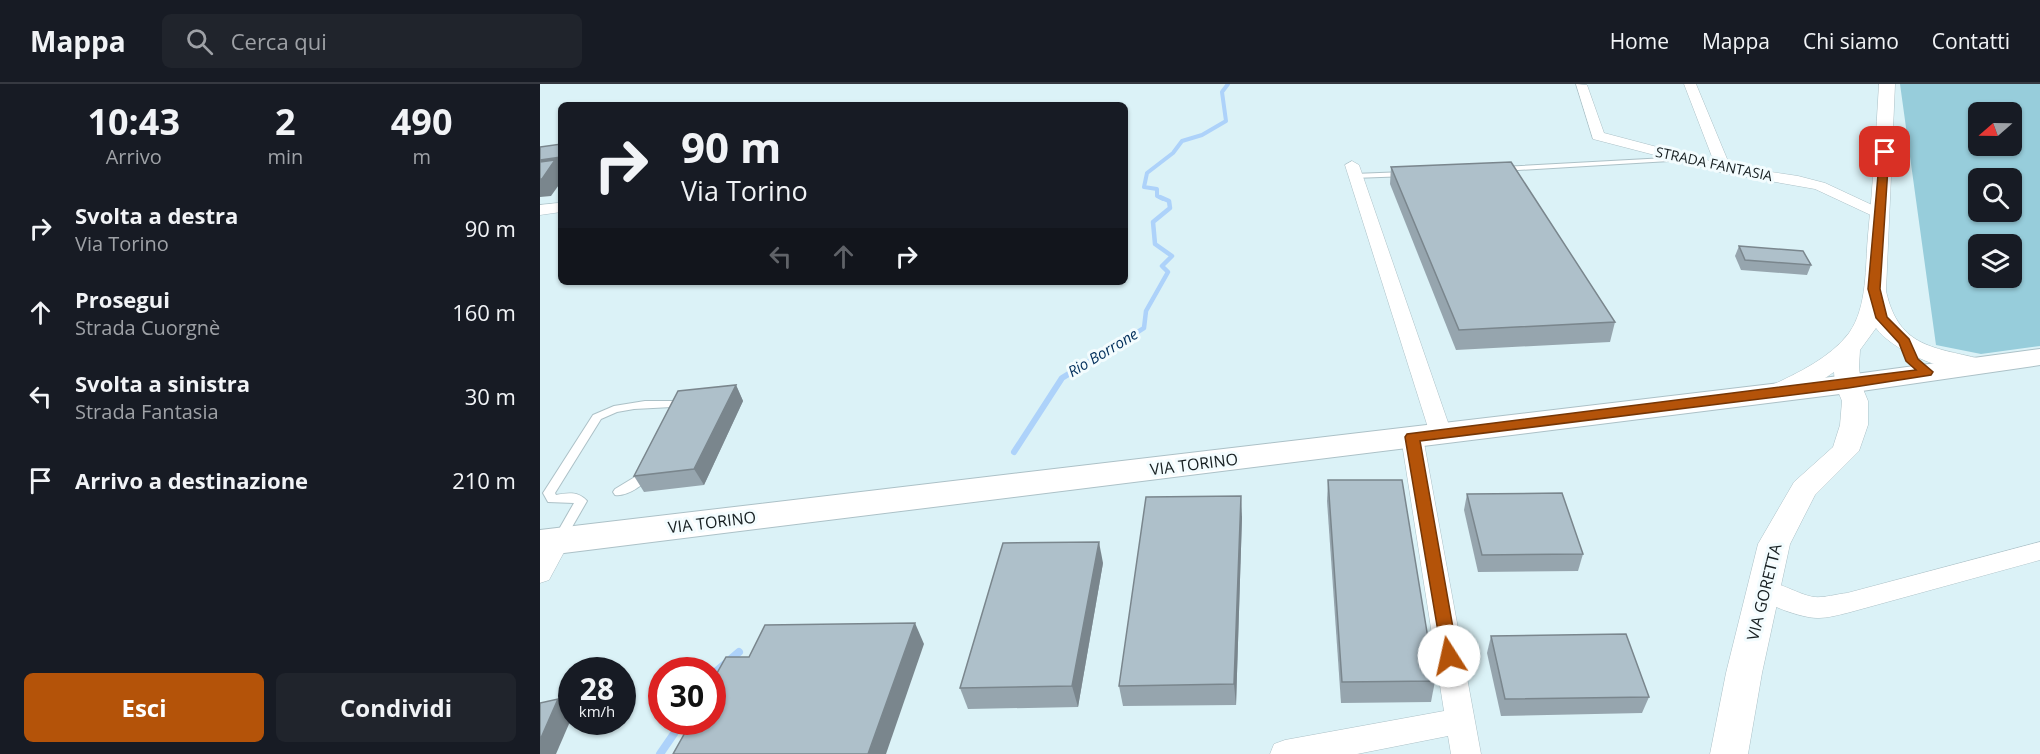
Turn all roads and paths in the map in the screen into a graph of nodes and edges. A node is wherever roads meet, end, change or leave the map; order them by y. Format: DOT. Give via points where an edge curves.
graph roads {
  1 [pos="1690,84"];
  2 [pos="1887,84"];
  3 [pos="1581,85"];
  4 [pos="1684,159"];
  5 [pos="1496,169"];
  6 [pos="1724,169"];
  7 [pos="1353,171"];
  8 [pos="1413,173"];
  9 [pos="558,208"];
  10 [pos="540,210"];
  11 [pos="1880,214"];
  12 [pos="1874,289"];
  13 [pos="1865,326"];
  14 [pos="1848,348"];
  15 [pos="2040,357"];
  16 [pos="1914,358"];
  17 [pos="1976,365"];
  18 [pos="1848,384"];
  19 [pos="1779,392"];
  20 [pos="679,417"];
  21 [pos="1426,435"];
  22 [pos="652,466"];
  23 [pos="620,492"];
  24 [pos="549,542"];
  25 [pos="2040,551"];
  26 [pos="540,573"];
  27 [pos="1764,590"];
  28 [pos="1460,721"];
  29 [pos="1285,754"];
  30 [pos="1466,754"];
  31 [pos="1729,754"];
  1 -- 6 [label="street"];
  2 -- 11 [label="street"];
  3 -- 4 [label="street, STRADA FANTASIA" via="1598,136"];
  4 -- 5 [label="lane"];
  4 -- 6 [label="street, STRADA FANTASIA"];
  6 -- 11 [label="street, STRADA FANTASIA" via="1820,186"];
  7 -- 8 [label="lane"];
  7 -- 21 [label="street"];
  9 -- 10 [label="street"];
  11 -- 12 [label="street"];
  12 -- 13 [label="street"];
  12 -- 16 [label="street" via="1882,318"];
  13 -- 14 [label="street"];
  13 -- 16 [label="street" via="1876,339"];
  14 -- 18 [label="street"];
  14 -- 19 [label="street" via="1824,368"];
  15 -- 17 [label="main road, VIA TORINO"];
  16 -- 17 [label="main road, VIA TORINO"];
  16 -- 17 [label="street" via="1936,355"];
  16 -- 18 [label="main road, VIA TORINO"];
  18 -- 19 [label="main road, VIA TORINO"];
  18 -- 27 [label="street, VIA GORETTA" via="1855,401 1854,425 1845,451 1804,489 1774,544"];
  19 -- 21 [label="main road, VIA TORINO"];
  20 -- 24 [label="lane" via="680,407 674,404 620,408 597,417 549,493 552,499 573,497 581,501"];
  21 -- 24 [label="main road, VIA TORINO"];
  21 -- 28 [label="street"];
  22 -- 23 [label="lane" via="645,478"];
  24 -- 26 [label="street"];
  25 -- 27 [label="street" via="1817,608"];
  27 -- 31 [label="street, VIA GORETTA"];
  28 -- 29 [label="street"];
  28 -- 30 [label="street"];
}
